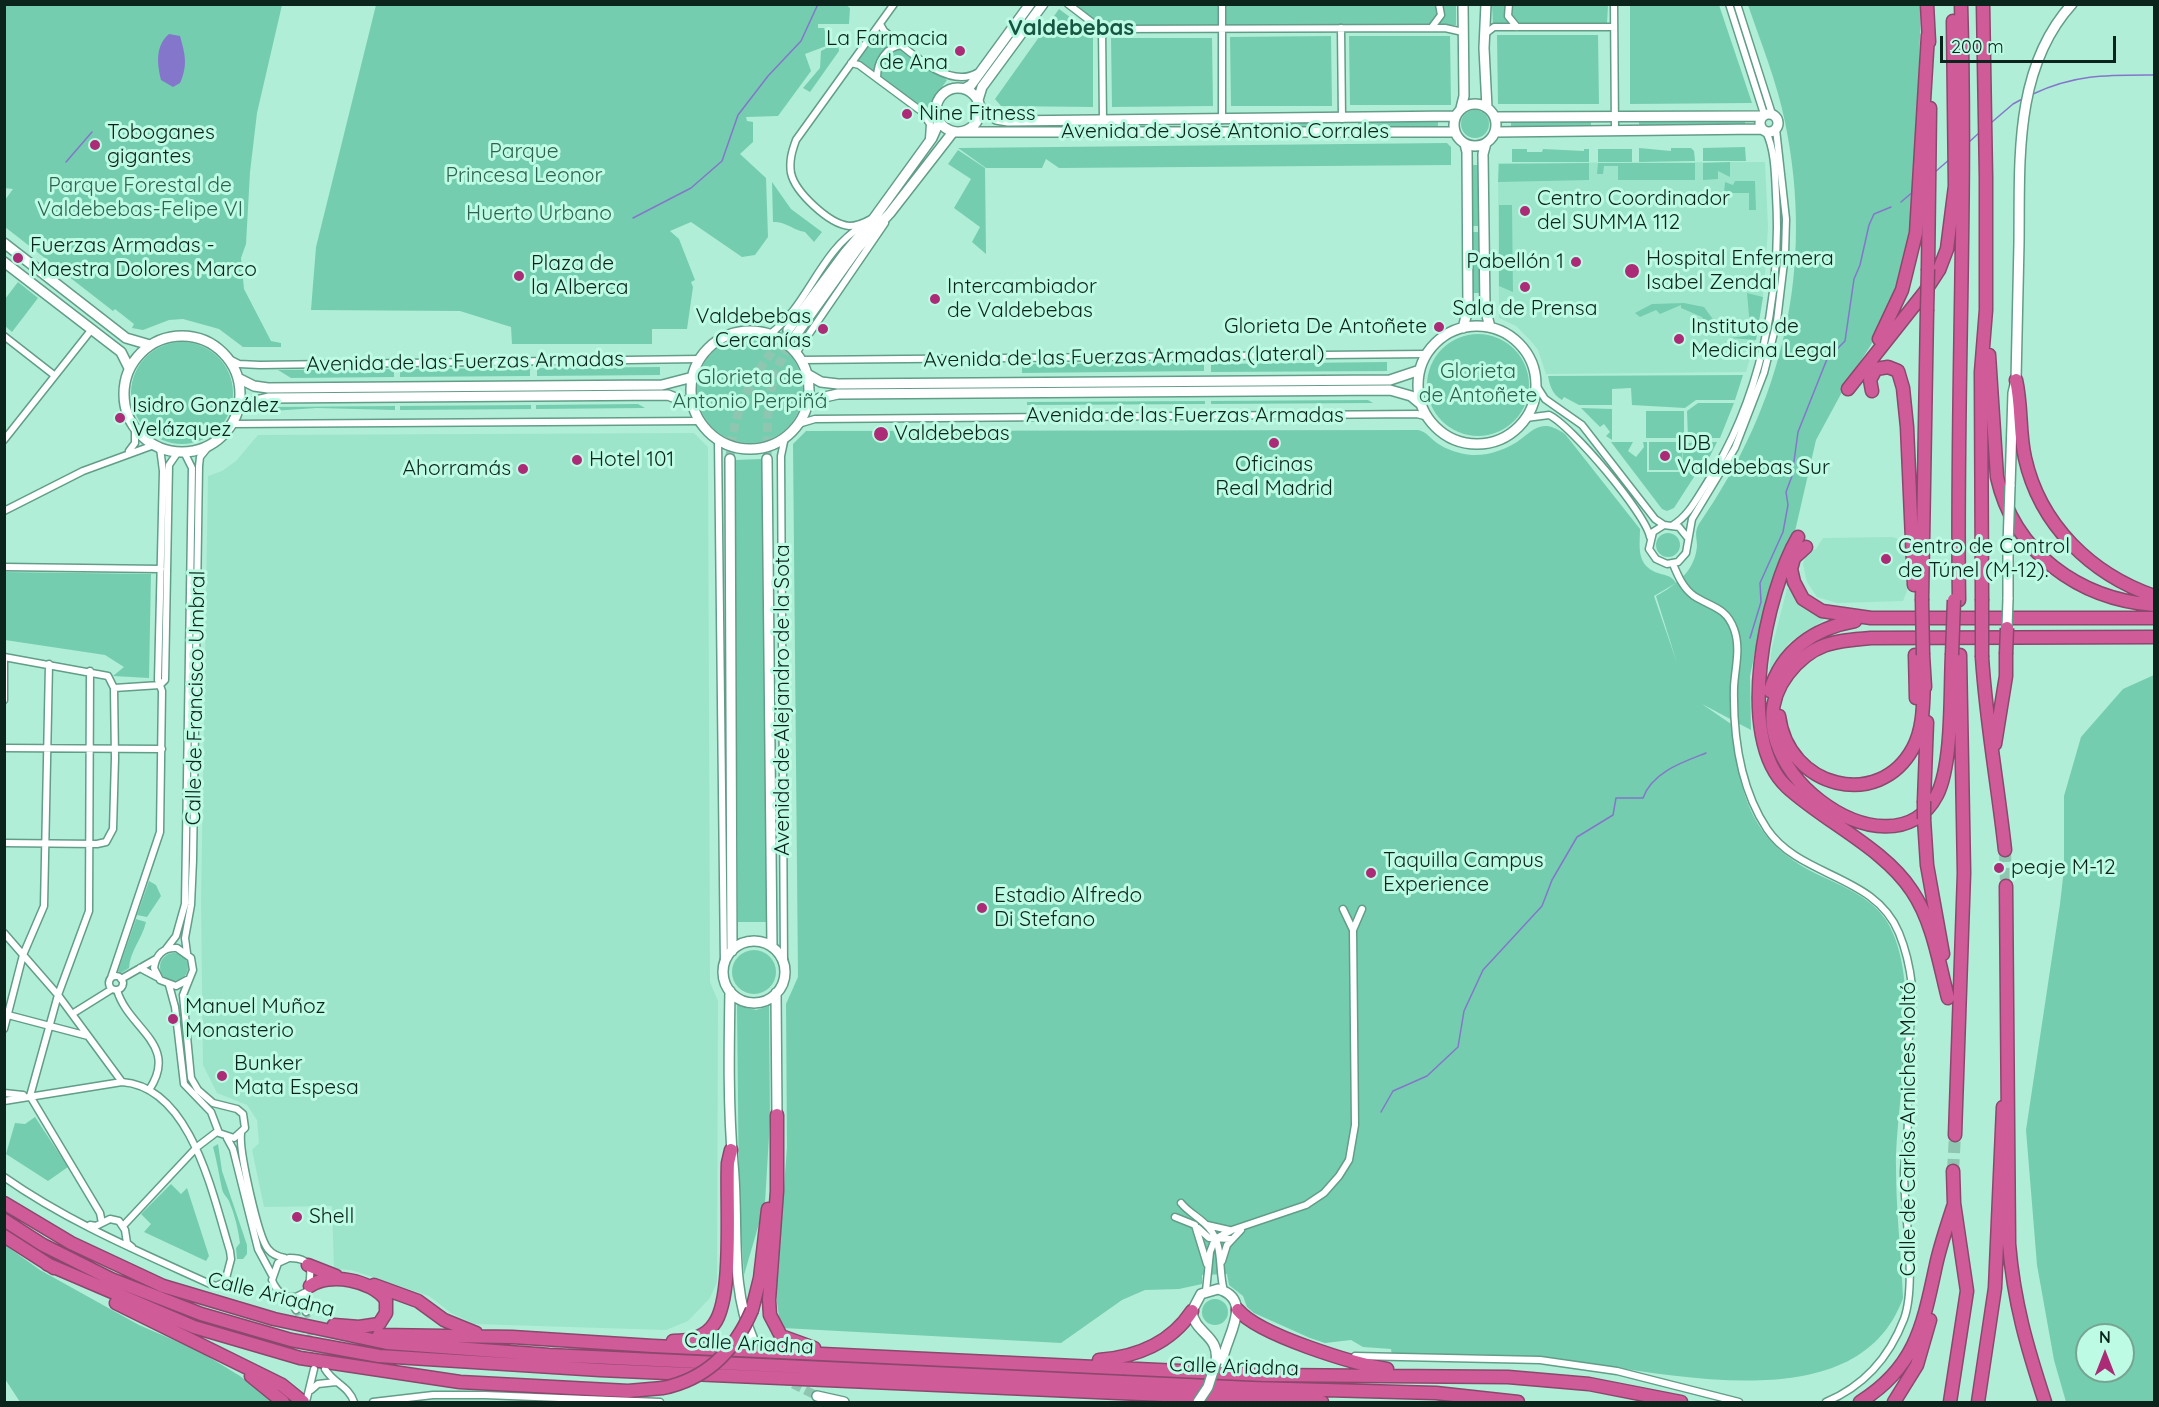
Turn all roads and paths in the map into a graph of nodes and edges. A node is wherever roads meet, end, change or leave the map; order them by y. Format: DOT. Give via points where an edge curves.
graph roads {
  1 [pos="894,4"];
  2 [pos="1030,4"];
  3 [pos="1048,4"];
  4 [pos="1068,4"];
  5 [pos="1222,4"];
  6 [pos="1439,4"];
  7 [pos="1463,4"];
  8 [pos="1486,4"];
  9 [pos="1509,4"];
  10 [pos="1614,4"];
  11 [pos="1729,4"];
  12 [pos="1737,4"];
  13 [pos="1927,4"];
  14 [pos="1953,4"];
  15 [pos="1961,4"];
  16 [pos="1983,4"];
  17 [pos="2072,4"];
  18 [pos="1040,8"];
  19 [pos="880,24"];
  20 [pos="1518,27"];
  21 [pos="1614,27"];
  22 [pos="1102,28"];
  23 [pos="1341,28"];
  24 [pos="1431,28"];
  25 [pos="1222,29"];
  26 [pos="1463,32"];
  27 [pos="1484,34"];
  28 [pos="903,45"];
  29 [pos="851,63"];
  30 [pos="982,70"];
  31 [pos="877,78"];
  32 [pos="964,88"];
  33 [pos="979,103"];
  34 [pos="1487,108"];
  35 [pos="1459,112"];
  36 [pos="1766,115"];
  37 [pos="1495,117"];
  38 [pos="1615,117"];
  39 [pos="1342,119"];
  40 [pos="1222,120"];
  41 [pos="1103,121"];
  42 [pos="939,122"];
  43 [pos="1615,130"];
  44 [pos="1768,130"];
  45 [pos="956,132"];
  46 [pos="1455,132"];
  47 [pos="1496,132"];
  48 [pos="928,143"];
  49 [pos="1486,143"];
  50 [pos="1465,144"];
  51 [pos="1926,153"];
  52 [pos="1960,186"];
  53 [pos="890,213"];
  54 [pos="877,215"];
  55 [pos="4,243"];
  56 [pos="4,262"];
  57 [pos="1986,310"];
  58 [pos="1463,327"];
  59 [pos="1490,327"];
  60 [pos="93,329"];
  61 [pos="770,334"];
  62 [pos="4,336"];
  63 [pos="150,345"];
  64 [pos="1427,354"];
  65 [pos="798,357"];
  66 [pos="700,359"];
  67 [pos="231,360"];
  68 [pos="129,368"];
  69 [pos="1862,369"];
  70 [pos="1420,370"];
  71 [pos="807,374"];
  72 [pos="54,375"];
  73 [pos="693,377"];
  74 [pos="238,378"];
  75 [pos="2016,380"];
  76 [pos="1536,385"];
  77 [pos="1848,389"];
  78 [pos="1872,392"];
  79 [pos="239,405"];
  80 [pos="693,405"];
  81 [pos="1422,405"];
  82 [pos="806,406"];
  83 [pos="1428,417"];
  84 [pos="1526,418"];
  85 [pos="701,421"];
  86 [pos="231,424"];
  87 [pos="798,424"];
  88 [pos="135,428"];
  89 [pos="784,437"];
  90 [pos="718,439"];
  91 [pos="4,440"];
  92 [pos="209,446"];
  93 [pos="157,447"];
  94 [pos="181,452"];
  95 [pos="123,455"];
  96 [pos="730,459"];
  97 [pos="767,459"];
  98 [pos="5,511"];
  99 [pos="1664,525"];
  100 [pos="1673,525"];
  101 [pos="1650,537"];
  102 [pos="1687,537"];
  103 [pos="1673,564"];
  104 [pos="4,567"];
  105 [pos="161,569"];
  106 [pos="2154,596"];
  107 [pos="1918,599"];
  108 [pos="2154,605"];
  109 [pos="1871,618"];
  110 [pos="2154,618"];
  111 [pos="2007,628"];
  112 [pos="2154,637"];
  113 [pos="1919,655"];
  114 [pos="1956,655"];
  115 [pos="4,657"];
  116 [pos="49,664"];
  117 [pos="1794,667"];
  118 [pos="90,670"];
  119 [pos="1924,680"];
  120 [pos="160,685"];
  121 [pos="114,688"];
  122 [pos="4,700"];
  123 [pos="4,748"];
  124 [pos="45,749"];
  125 [pos="162,749"];
  126 [pos="90,750"];
  127 [pos="114,750"];
  128 [pos="1994,751"];
  129 [pos="1878,778"];
  130 [pos="1794,794"];
  131 [pos="4,843"];
  132 [pos="45,844"];
  133 [pos="89,844"];
  134 [pos="2005,850"];
  135 [pos="2006,886"];
  136 [pos="1344,909"];
  137 [pos="1362,909"];
  138 [pos="1353,930"];
  139 [pos="4,933"];
  140 [pos="772,948"];
  141 [pos="166,949"];
  142 [pos="732,951"];
  143 [pos="187,953"];
  144 [pos="23,955"];
  145 [pos="156,959"];
  146 [pos="784,964"];
  147 [pos="724,965"];
  148 [pos="140,968"];
  149 [pos="157,977"];
  150 [pos="122,979"];
  151 [pos="188,980"];
  152 [pos="169,985"];
  153 [pos="111,986"];
  154 [pos="730,991"];
  155 [pos="776,993"];
  156 [pos="58,995"];
  157 [pos="1948,998"];
  158 [pos="72,1014"];
  159 [pos="8,1015"];
  160 [pos="48,1026"];
  161 [pos="4,1029"];
  162 [pos="88,1036"];
  163 [pos="1957,1045"];
  164 [pos="2007,1076"];
  165 [pos="122,1082"];
  166 [pos="149,1090"];
  167 [pos="4,1094"];
  168 [pos="30,1096"];
  169 [pos="4,1101"];
  170 [pos="229,1108"];
  171 [pos="777,1115"];
  172 [pos="215,1121"];
  173 [pos="218,1131"];
  174 [pos="241,1134"];
  175 [pos="1955,1135"];
  176 [pos="227,1138"];
  177 [pos="197,1147"];
  178 [pos="731,1150"];
  179 [pos="1953,1171"];
  180 [pos="4,1177"];
  181 [pos="4,1203"];
  182 [pos="1954,1203"];
  183 [pos="131,1216"];
  184 [pos="4,1220"];
  185 [pos="108,1221"];
  186 [pos="82,1223"];
  187 [pos="1196,1225"];
  188 [pos="1207,1225"];
  189 [pos="1248,1225"];
  190 [pos="124,1228"];
  191 [pos="1232,1230"];
  192 [pos="4,1236"];
  193 [pos="1215,1239"];
  194 [pos="1231,1239"];
  195 [pos="138,1251"];
  196 [pos="285,1258"];
  197 [pos="47,1264"];
  198 [pos="308,1265"];
  199 [pos="1221,1267"];
  200 [pos="1209,1273"];
  201 [pos="272,1275"];
  202 [pos="308,1289"];
  203 [pos="1206,1291"];
  204 [pos="1224,1291"];
  205 [pos="1932,1294"];
  206 [pos="284,1296"];
  207 [pos="210,1302"];
  208 [pos="296,1310"];
  209 [pos="1238,1310"];
  210 [pos="1192,1311"];
  211 [pos="306,1312"];
  212 [pos="1257,1323"];
  213 [pos="1232,1328"];
  214 [pos="1205,1331"];
  215 [pos="342,1334"];
  216 [pos="501,1337"];
  217 [pos="753,1340"];
  218 [pos="591,1341"];
  219 [pos="218,1353"];
  220 [pos="901,1357"];
  221 [pos="1219,1363"];
  222 [pos="1054,1364"];
  223 [pos="314,1369"];
  224 [pos="325,1369"];
  225 [pos="1427,1375"];
  226 [pos="337,1382"];
  227 [pos="311,1390"];
  228 [pos="817,1396"];
  229 [pos="283,1402"];
  230 [pos="304,1402"];
  231 [pos="354,1402"];
  232 [pos="373,1402"];
  233 [pos="660,1402"];
  234 [pos="844,1402"];
  235 [pos="1197,1402"];
  236 [pos="1205,1402"];
  237 [pos="1322,1402"];
  238 [pos="1518,1402"];
  239 [pos="1681,1402"];
  240 [pos="1739,1402"];
  241 [pos="1826,1402"];
  242 [pos="1860,1402"];
  243 [pos="1894,1402"];
  244 [pos="1950,1402"];
  245 [pos="1978,1402"];
  246 [pos="2047,1402"];
  1 -- 19 [label="street"];
  2 -- 30 [label="street"];
  3 -- 18 [label="street"];
  4 -- 22 [label="street"];
  5 -- 25 [label="street"];
  6 -- 24 [label="street" via="1441,15"];
  7 -- 26 [label="street"];
  8 -- 27 [label="street"];
  9 -- 20 [label="street" via="1508,16"];
  10 -- 21 [label="street"];
  11 -- 36 [label="street"];
  12 -- 36 [label="street"];
  13 -- 51 [label="highway"];
  14 -- 52 [label="highway"];
  15 -- 52 [label="highway" via="1964,111"];
  16 -- 57 [label="highway"];
  17 -- 75 [label="street" via="2043,49 2026,104"];
  18 -- 33 [label="street" via="982,87"];
  19 -- 28 [label="street"];
  19 -- 29 [label="street"];
  20 -- 21 [label="street"];
  20 -- 27 [label="street" via="1494,27"];
  21 -- 38 [label="street"];
  22 -- 25 [label="street"];
  22 -- 41 [label="street"];
  23 -- 24 [label="street"];
  23 -- 25 [label="street"];
  23 -- 39 [label="street"];
  24 -- 26 [label="street"];
  25 -- 40 [label="street"];
  26 -- 35 [label="street" via="1464,96"];
  27 -- 34 [label="street"];
  28 -- 30 [label="street" via="952,78 966,79"];
  28 -- 31 [label="street" via="888,51 879,63"];
  29 -- 31 [label="street"];
  29 -- 54 [label="street" via="796,140 791,174 804,197 841,224 860,225"];
  30 -- 32 [label="street"];
  31 -- 48 [label="street" via="921,111 930,124"];
  32 -- 33 [label="street"];
  32 -- 42 [label="street" via="953,88 939,97"];
  33 -- 41 [label="street, Avenida de José Antonio Corrales" via="989,115 1004,121"];
  33 -- 45 [label="street" via="977,123"];
  34 -- 35 [label="street" via="1475,104"];
  34 -- 37 [label="street"];
  35 -- 39 [label="street, Avenida de José Antonio Corrales"];
  35 -- 46 [label="street"];
  36 -- 38 [label="street"];
  36 -- 44 [label="street" via="1759,124"];
  36 -- 44 [label="street" via="1778,120"];
  37 -- 38 [label="street"];
  37 -- 47 [label="street"];
  38 -- 43 [label="street"];
  39 -- 40 [label="street, Avenida de José Antonio Corrales"];
  40 -- 41 [label="street, Avenida de José Antonio Corrales"];
  42 -- 45 [label="street"];
  42 -- 48 [label="street"];
  43 -- 44 [label="street"];
  43 -- 47 [label="street"];
  44 -- 100 [label="street" via="1778,218 1775,280 1763,343 1743,411 1728,445 1689,511"];
  44 -- 102 [label="street" via="1786,219 1777,321 1750,414 1735,448 1692,519"];
  45 -- 46 [label="street, Avenida de José Antonio Corrales"];
  45 -- 53 [label="street"];
  46 -- 50 [label="street"];
  47 -- 49 [label="street"];
  48 -- 54 [label="street"];
  49 -- 50 [label="street"];
  49 -- 59 [label="street" via="1485,308"];
  50 -- 58 [label="street" via="1468,309"];
  51 -- 69 [label="highway" via="1912,255 1902,290"];
  51 -- 107 [label="highway, bridge" via="1930,200"];
  52 -- 69 [label="highway" via="1939,270"];
  52 -- 114 [label="highway"];
  53 -- 54 [label="street" via="792,332 845,253"];
  53 -- 65 [label="street"];
  54 -- 61 [label="street" via="842,241"];
  55 -- 63 [label="street" via="129,340"];
  56 -- 60 [label="street"];
  57 -- 108 [label="highway" via="1997,477 2017,526 2043,559 2075,583 2121,600"];
  57 -- 128 [label="highway, bridge" via="1981,372 1982,657 1985,707"];
  58 -- 59 [label="street"];
  58 -- 64 [label="street" via="1444,336"];
  59 -- 76 [label="street" via="1511,336 1523,348 1532,363"];
  60 -- 68 [label="street" via="121,352"];
  60 -- 72 [label="street"];
  61 -- 65 [label="street"];
  61 -- 66 [label="street" via="732,334 711,346"];
  62 -- 72 [label="street"];
  63 -- 67 [label="street" via="168,337 192,336 214,344"];
  63 -- 68 [label="street"];
  64 -- 65 [label="street, Avenida de las Fuerzas Armadas (lateral)" via="821,361"];
  64 -- 70 [label="street"];
  65 -- 71 [label="street"];
  66 -- 67 [label="street, Avenida de las Fuerzas Armadas" via="260,365"];
  66 -- 73 [label="street"];
  67 -- 74 [label="street"];
  68 -- 88 [label="street" via="124,403"];
  69 -- 77 [label="highway"];
  70 -- 71 [label="street, Avenida de las Fuerzas Armadas" via="1390,380 873,384 828,384"];
  70 -- 81 [label="street" via="1418,388"];
  71 -- 82 [label="street"];
  72 -- 91 [label="street"];
  73 -- 74 [label="street, Avenida de las Fuerzas Armadas" via="662,385 303,387 263,387"];
  73 -- 80 [label="street"];
  74 -- 79 [label="street"];
  75 -- 106 [label="highway" via="2024,457 2046,511 2070,543 2094,565"];
  75 -- 111 [label="street, bridge"];
  76 -- 84 [label="street"];
  76 -- 99 [label="street" via="1545,399 1582,425 1655,519"];
  78 -- 107 [label="highway" via="1870,380 1876,369 1888,366 1898,371 1908,436"];
  79 -- 80 [label="street, Avenida de las Fuerzas Armadas" via="268,398 668,395"];
  79 -- 86 [label="street"];
  80 -- 85 [label="street"];
  81 -- 82 [label="street, Avenida de las Fuerzas Armadas" via="1401,392 1378,390 838,394"];
  81 -- 83 [label="street"];
  82 -- 87 [label="street"];
  83 -- 84 [label="street" via="1453,438 1477,444 1501,439"];
  83 -- 87 [label="street, Avenida de las Fuerzas Armadas" via="1417,414 815,419"];
  84 -- 101 [label="street" via="1549,415 1573,432 1619,488 1648,528"];
  85 -- 86 [label="street"];
  85 -- 90 [label="street"];
  86 -- 92 [label="street"];
  87 -- 89 [label="street"];
  88 -- 93 [label="street"];
  88 -- 95 [label="street" via="135,443"];
  89 -- 90 [label="street" via="751,448"];
  89 -- 146 [label="street, Avenida de Alejandro de la Sota"];
  90 -- 147 [label="street"];
  92 -- 94 [label="street"];
  92 -- 143 [label="street, Calle de Francisco Umbral" via="200,457 199,466 193,860 191,904 184,938"];
  93 -- 94 [label="street"];
  93 -- 95 [label="street"];
  93 -- 105 [label="street, Calle de Francisco Umbral"];
  94 -- 120 [label="street, Calle de Francisco Umbral" via="169,465 165,680"];
  94 -- 141 [label="street, Calle de Francisco Umbral" via="192,468 185,904 176,936"];
  95 -- 98 [label="street"];
  96 -- 142 [label="street"];
  97 -- 140 [label="street, Avenida de Alejandro de la Sota"];
  99 -- 100 [label="street"];
  99 -- 101 [label="street"];
  100 -- 102 [label="street"];
  101 -- 103 [label="street" via="1649,549 1656,559"];
  102 -- 103 [label="street" via="1686,553"];
  103 -- 241 [label="street, Calle de Carlos Arniches Moltó" via="1686,588 1720,608 1735,631 1737,738 1745,784 1759,815 1776,841 1791,853 1873,897 1898,931 1909,967 1912,1000 1904,1171 1907,1306 1885,1358 1862,1382"];
  104 -- 105 [label="street"];
  105 -- 120 [label="street, Calle de Francisco Umbral"];
  107 -- 113 [label="highway, bridge"];
  109 -- 110 [label="highway"];
  109 -- 130 [label="highway" via="1821,631 1794,649 1778,672 1768,701 1767,732 1777,766"];
  109 -- 130 [label="highway" via="1822,611 1803,599 1791,569 1802,542 1770,619 1759,688 1760,732 1768,759"];
  111 -- 128 [label="highway, bridge" via="2003,696"];
  112 -- 117 [label="highway" via="1860,638 1813,649"];
  113 -- 119 [label="highway"];
  113 -- 129 [label="highway" via="1912,735 1898,761"];
  114 -- 117 [label="highway" via="1939,790 1916,818 1885,828 1865,825 1835,809 1802,786 1785,764 1773,734 1773,717 1781,684"];
  114 -- 163 [label="highway" via="1964,873"];
  115 -- 116 [label="street"];
  115 -- 122 [label="street"];
  116 -- 118 [label="street"];
  116 -- 124 [label="street"];
  117 -- 129 [label="highway" via="1784,688 1779,716 1795,758 1818,776 1837,783 1854,784"];
  118 -- 121 [label="street" via="108,676"];
  118 -- 126 [label="street"];
  119 -- 129 [label="highway" via="1922,719 1912,748 1892,772"];
  119 -- 157 [label="highway, bridge" via="1927,865"];
  120 -- 121 [label="street"];
  120 -- 125 [label="street"];
  121 -- 127 [label="street"];
  123 -- 124 [label="street"];
  124 -- 126 [label="street"];
  124 -- 132 [label="street"];
  125 -- 127 [label="street"];
  125 -- 153 [label="street" via="160,832"];
  126 -- 127 [label="street"];
  126 -- 133 [label="street"];
  127 -- 133 [label="street" via="113,832 102,844"];
  128 -- 134 [label="highway"];
  130 -- 157 [label="highway" via="1878,857 1912,891 1931,935"];
  131 -- 132 [label="street"];
  132 -- 133 [label="street"];
  132 -- 144 [label="street" via="44,906"];
  133 -- 156 [label="street" via="89,911"];
  135 -- 164 [label="highway"];
  136 -- 138 [label="street"];
  137 -- 138 [label="street"];
  138 -- 189 [label="street" via="1355,1125 1349,1160 1324,1193 1306,1205"];
  139 -- 144 [label="street"];
  140 -- 142 [label="street" via="752,942"];
  140 -- 146 [label="street"];
  141 -- 143 [label="street" via="177,948"];
  141 -- 145 [label="street"];
  142 -- 147 [label="street"];
  143 -- 151 [label="street" via="193,970"];
  144 -- 156 [label="street"];
  144 -- 159 [label="street"];
  145 -- 148 [label="street"];
  145 -- 149 [label="street"];
  146 -- 155 [label="street" via="784,980"];
  147 -- 154 [label="street" via="723,976"];
  148 -- 149 [label="street"];
  148 -- 150 [label="street"];
  149 -- 152 [label="street"];
  150 -- 153 [label="street" via="116,976"];
  150 -- 153 [label="street" via="122,986"];
  151 -- 152 [label="street"];
  151 -- 170 [label="street" via="183,995 190,1078 208,1100"];
  152 -- 172 [label="street" via="176,1007 184,1084"];
  153 -- 158 [label="street"];
  153 -- 166 [label="street" via="158,1050 158,1077"];
  154 -- 155 [label="street" via="750,1002 761,1002"];
  154 -- 178 [label="street"];
  155 -- 171 [label="street"];
  156 -- 158 [label="street"];
  156 -- 160 [label="street"];
  157 -- 163 [label="highway"];
  158 -- 162 [label="street"];
  159 -- 160 [label="street"];
  159 -- 161 [label="street"];
  160 -- 162 [label="street"];
  160 -- 168 [label="street"];
  162 -- 165 [label="street"];
  163 -- 175 [label="highway"];
  164 -- 245 [label="highway" via="2000,1131 1995,1288"];
  164 -- 246 [label="highway" via="2013,1288 2021,1331"];
  165 -- 166 [label="street" via="136,1083"];
  165 -- 168 [label="street"];
  166 -- 177 [label="street" via="173,1113"];
  167 -- 168 [label="street"];
  168 -- 169 [label="street"];
  168 -- 185 [label="street"];
  170 -- 172 [label="street" via="219,1113"];
  170 -- 174 [label="street" via="239,1110 245,1117 246,1126"];
  171 -- 197 [label="highway, bridge" via="764,1243 752,1310 738,1339 719,1360 695,1377 663,1388 628,1391 460,1382 300,1358 194,1327"];
  171 -- 220 [label="highway" via="777,1191 769,1300 776,1327 789,1341 810,1348"];
  172 -- 173 [label="street"];
  173 -- 176 [label="street"];
  173 -- 177 [label="street"];
  174 -- 176 [label="street"];
  174 -- 196 [label="street" via="263,1238 271,1252"];
  176 -- 201 [label="street" via="258,1249"];
  177 -- 183 [label="street"];
  177 -- 195 [label="street" via="231,1259 225,1282 210,1284"];
  178 -- 217 [label="street" via="740,1296"];
  178 -- 218 [label="highway" via="725,1298 715,1323 702,1335 687,1340"];
  179 -- 182 [label="highway"];
  180 -- 186 [label="street"];
  181 -- 207 [label="highway, Calle Ariadna" via="32,1222 118,1266"];
  182 -- 205 [label="highway"];
  182 -- 244 [label="highway" via="1967,1291"];
  183 -- 185 [label="street"];
  183 -- 190 [label="street"];
  184 -- 237 [label="highway, Calle Ariadna" via="111,1279 201,1314 291,1340 379,1356 600,1370"];
  185 -- 186 [label="street" via="96,1226"];
  185 -- 190 [label="street"];
  186 -- 195 [label="street"];
  187 -- 188 [label="street" via="1175,1217 1185,1214 1181,1203"];
  187 -- 193 [label="street"];
  187 -- 200 [label="street"];
  188 -- 191 [label="street"];
  188 -- 193 [label="street"];
  189 -- 191 [label="street"];
  189 -- 194 [label="street"];
  190 -- 195 [label="street" via="127,1243"];
  191 -- 193 [label="street"];
  192 -- 197 [label="highway"];
  193 -- 194 [label="street"];
  193 -- 199 [label="street"];
  193 -- 200 [label="street"];
  194 -- 199 [label="street"];
  196 -- 198 [label="street" via="297,1258"];
  196 -- 201 [label="street"];
  197 -- 219 [label="highway" via="76,1283"];
  198 -- 202 [label="street" via="312,1277"];
  198 -- 216 [label="highway" via="402,1294 462,1329"];
  199 -- 204 [label="street"];
  200 -- 203 [label="street"];
  201 -- 206 [label="street" via="275,1288"];
  202 -- 206 [label="street" via="296,1297"];
  202 -- 207 [label="highway" via="321,1280 332,1279 368,1287 386,1300 384,1318 370,1327 346,1327"];
  202 -- 211 [label="street"];
  203 -- 204 [label="street"];
  203 -- 210 [label="street" via="1197,1298"];
  204 -- 209 [label="street"];
  205 -- 242 [label="highway" via="1910,1354 1886,1383"];
  205 -- 243 [label="highway" via="1930,1326 1922,1353"];
  206 -- 208 [label="street"];
  207 -- 215 [label="highway, Calle Ariadna"];
  209 -- 212 [label="highway"];
  209 -- 213 [label="street"];
  210 -- 214 [label="street" via="1197,1325"];
  210 -- 222 [label="highway" via="1174,1332 1144,1350 1115,1359"];
  212 -- 225 [label="highway" via="1292,1341 1350,1362"];
  212 -- 240 [label="street" via="1347,1355 1540,1360 1617,1371"];
  213 -- 214 [label="street" via="1215,1334"];
  213 -- 221 [label="street"];
  214 -- 221 [label="street" via="1216,1347"];
  215 -- 216 [label="highway"];
  215 -- 238 [label="highway, Calle Ariadna" via="387,1343 549,1355 1436,1393"];
  216 -- 218 [label="highway"];
  218 -- 220 [label="highway"];
  219 -- 229 [label="highway"];
  219 -- 230 [label="highway" via="282,1385"];
  220 -- 222 [label="highway"];
  221 -- 235 [label="street, bridge"];
  221 -- 236 [label="street" via="1217,1382"];
  222 -- 225 [label="highway" via="1264,1375"];
  223 -- 227 [label="street"];
  224 -- 226 [label="street"];
  225 -- 239 [label="highway" via="1553,1380"];
  226 -- 227 [label="street" via="327,1381"];
  226 -- 231 [label="street"];
  227 -- 230 [label="street"];
  228 -- 234 [label="street"];
  232 -- 233 [label="street" via="464,1395"];
}
